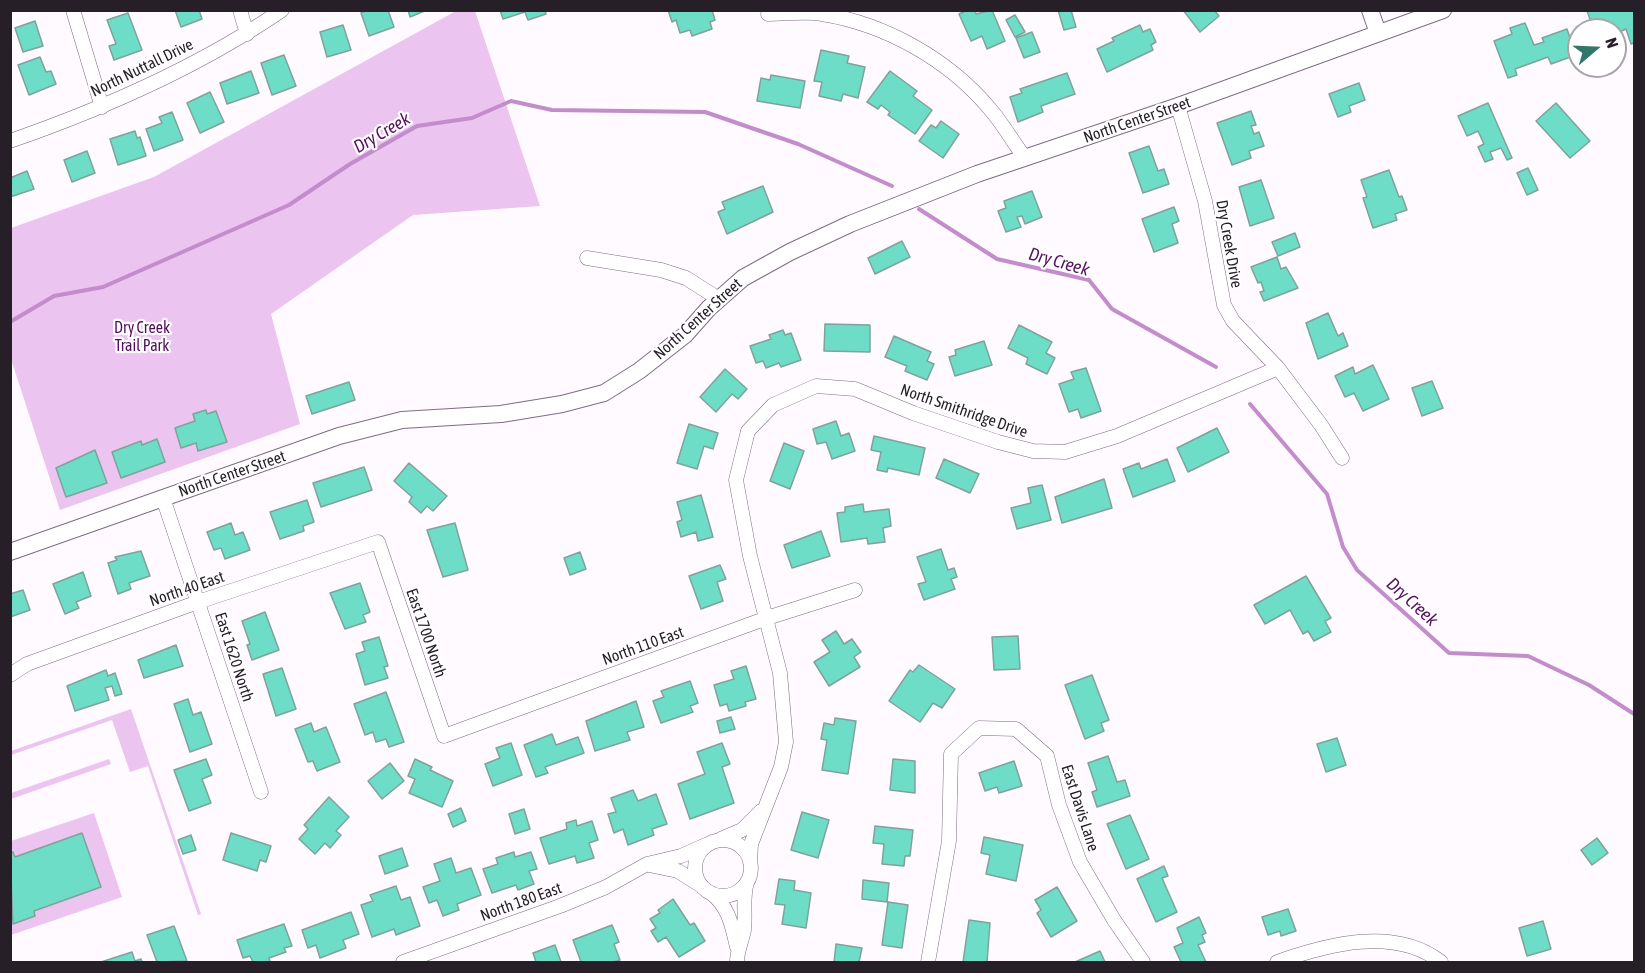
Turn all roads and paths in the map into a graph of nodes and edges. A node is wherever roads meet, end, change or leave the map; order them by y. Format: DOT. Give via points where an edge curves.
graph roads {
  1 [pos="73,10"];
  2 [pos="240,10"];
  3 [pos="282,10"];
  4 [pos="1370,10"];
  5 [pos="1443,10"];
  6 [pos="768,14"];
  7 [pos="1378,33"];
  8 [pos="247,34"];
  9 [pos="1178,106"];
  10 [pos="102,107"];
  11 [pos="10,141"];
  12 [pos="1025,158"];
  13 [pos="588,258"];
  14 [pos="719,299"];
  15 [pos="1278,368"];
  16 [pos="1342,458"];
  17 [pos="163,498"];
  18 [pos="378,542"];
  19 [pos="10,552"];
  20 [pos="855,590"];
  21 [pos="198,602"];
  22 [pos="767,618"];
  23 [pos="10,675"];
  24 [pos="444,736"];
  25 [pos="261,792"];
  26 [pos="769,799"];
  27 [pos="713,842"];
  28 [pos="750,862"];
  29 [pos="646,864"];
  30 [pos="747,880"];
  31 [pos="704,888"];
  32 [pos="738,948"];
  33 [pos="403,963"];
  34 [pos="736,963"];
  35 [pos="928,963"];
  36 [pos="1143,963"];
  37 [pos="1277,963"];
  38 [pos="1441,963"];
  1 -- 10 [label="street"];
  2 -- 8 [label="street"];
  3 -- 8 [label="street, North Nuttall Drive"];
  4 -- 7 [label="street"];
  5 -- 7 [label="street, North Center Street"];
  6 -- 12 [label="street" via="821,13 881,30 922,51 959,77 991,110"];
  7 -- 9 [label="street, North Center Street"];
  8 -- 10 [label="street, North Nuttall Drive"];
  9 -- 12 [label="street, North Center Street"];
  9 -- 15 [label="street, Dry Creek Drive" via="1205,201 1224,305 1233,321"];
  10 -- 11 [label="street, North Nuttall Drive"];
  12 -- 14 [label="street, North Center Street" via="810,243 743,278"];
  13 -- 14 [label="street" via="661,270 686,278"];
  14 -- 17 [label="street, North Center Street" via="685,335 604,393 501,414 402,420 339,436"];
  15 -- 16 [label="street, Dry Creek Drive"];
  15 -- 22 [label="street, North Smithridge Drive" via="1117,436 1065,452 1033,451 913,413 855,389 816,386 773,405 748,431 736,480"];
  17 -- 19 [label="street, North Center Street"];
  17 -- 21 [label="street, East 1620 North"];
  18 -- 21 [label="street, North 40 East"];
  18 -- 24 [label="street, East 1700 North"];
  20 -- 22 [label="street, North 110 East"];
  21 -- 23 [label="street, North 40 East" via="27,664"];
  21 -- 25 [label="street, East 1620 North"];
  22 -- 24 [label="street, North 110 East"];
  22 -- 26 [label="street" via="780,673 786,742"];
  26 -- 27 [label="street, North 180 East" via="742,830"];
  26 -- 28 [label="street" via="751,844"];
  27 -- 28 [label="street" via="731,841 741,847"];
  27 -- 29 [label="street, North 180 East" via="681,856"];
  27 -- 31 [label="street" via="699,852 695,864 696,876"];
  28 -- 30 [label="street"];
  29 -- 31 [label="street" via="678,871"];
  29 -- 33 [label="street, North 180 East" via="606,887"];
  30 -- 31 [label="street" via="729,895 717,895"];
  30 -- 32 [label="street" via="744,930"];
  31 -- 32 [label="street" via="724,906"];
  32 -- 34 [label="street"];
  35 -- 36 [label="street, East Davis Lane" via="949,841 951,754 979,728 1016,729 1047,756 1059,805 1080,862"];
  37 -- 38 [label="street" via="1340,945 1381,942 1409,944 1429,952"];
}
